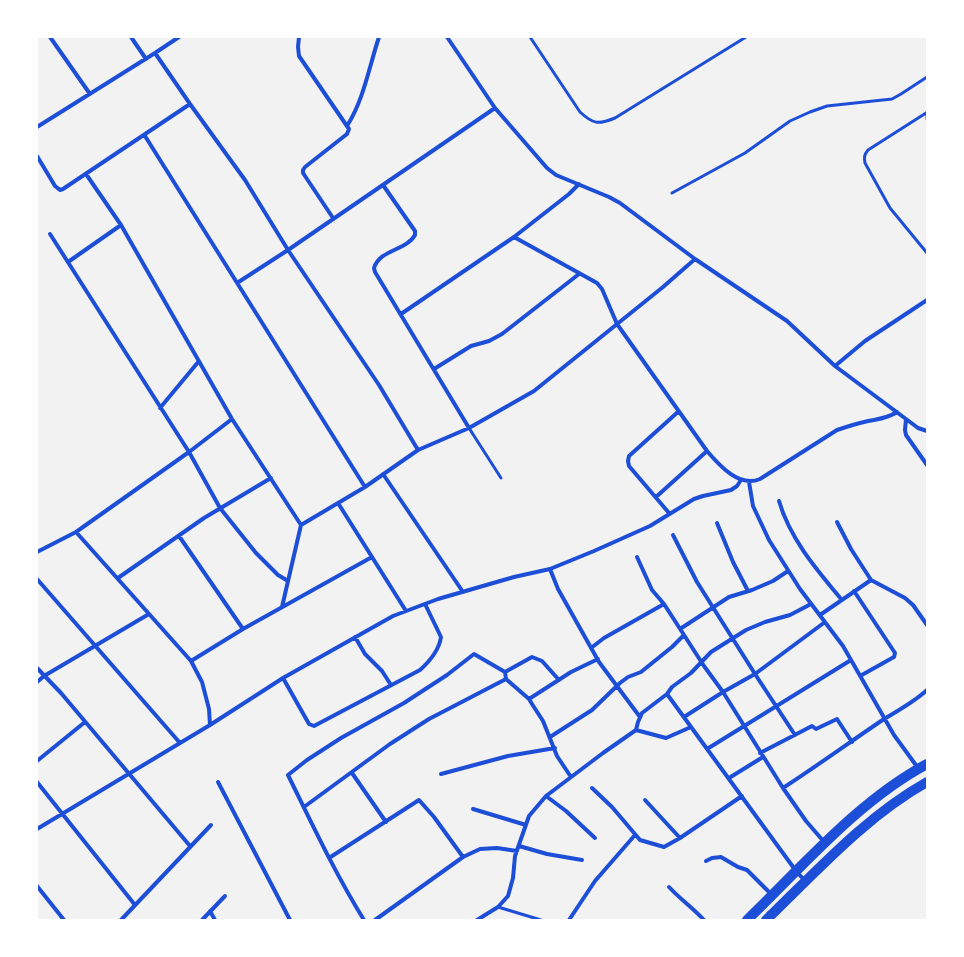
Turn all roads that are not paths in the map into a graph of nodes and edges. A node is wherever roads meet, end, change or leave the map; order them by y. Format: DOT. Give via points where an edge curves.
graph roads {
  1 [pos="50,37"];
  2 [pos="131,37"];
  3 [pos="179,37"];
  4 [pos="299,37"];
  5 [pos="379,37"];
  6 [pos="447,37"];
  7 [pos="530,37"];
  8 [pos="746,37"];
  9 [pos="155,53"];
  10 [pos="146,59"];
  11 [pos="927,77"];
  12 [pos="90,94"];
  13 [pos="190,104"];
  14 [pos="495,108"];
  15 [pos="927,112"];
  16 [pos="927,119"];
  17 [pos="347,126"];
  18 [pos="37,127"];
  19 [pos="145,136"];
  20 [pos="37,156"];
  21 [pos="86,174"];
  22 [pos="579,184"];
  23 [pos="383,185"];
  24 [pos="672,193"];
  25 [pos="333,218"];
  26 [pos="121,225"];
  27 [pos="50,234"];
  28 [pos="514,237"];
  29 [pos="288,250"];
  30 [pos="927,254"];
  31 [pos="695,259"];
  32 [pos="68,262"];
  33 [pos="579,274"];
  34 [pos="237,283"];
  35 [pos="927,300"];
  36 [pos="401,314"];
  37 [pos="616,324"];
  38 [pos="199,361"];
  39 [pos="835,366"];
  40 [pos="434,369"];
  41 [pos="160,408"];
  42 [pos="679,411"];
  43 [pos="897,412"];
  44 [pos="232,419"];
  45 [pos="906,419"];
  46 [pos="469,428"];
  47 [pos="927,431"];
  48 [pos="418,450"];
  49 [pos="707,451"];
  50 [pos="189,452"];
  51 [pos="927,465"];
  52 [pos="383,474"];
  53 [pos="271,478"];
  54 [pos="501,478"];
  55 [pos="741,480"];
  56 [pos="749,482"];
  57 [pos="365,487"];
  58 [pos="656,497"];
  59 [pos="778,501"];
  60 [pos="338,503"];
  61 [pos="220,508"];
  62 [pos="669,513"];
  63 [pos="837,522"];
  64 [pos="717,523"];
  65 [pos="301,525"];
  66 [pos="76,532"];
  67 [pos="673,534"];
  68 [pos="179,536"];
  69 [pos="37,552"];
  70 [pos="372,557"];
  71 [pos="637,557"];
  72 [pos="550,569"];
  73 [pos="788,570"];
  74 [pos="118,578"];
  75 [pos="37,579"];
  76 [pos="871,580"];
  77 [pos="288,581"];
  78 [pos="748,591"];
  79 [pos="854,591"];
  80 [pos="463,592"];
  81 [pos="842,600"];
  82 [pos="425,604"];
  83 [pos="664,604"];
  84 [pos="811,604"];
  85 [pos="713,607"];
  86 [pos="282,608"];
  87 [pos="406,611"];
  88 [pos="149,614"];
  89 [pos="820,615"];
  90 [pos="825,622"];
  91 [pos="927,625"];
  92 [pos="680,629"];
  93 [pos="242,630"];
  94 [pos="683,636"];
  95 [pos="355,637"];
  96 [pos="732,638"];
  97 [pos="95,645"];
  98 [pos="591,648"];
  99 [pos="598,659"];
  100 [pos="851,660"];
  101 [pos="191,661"];
  102 [pos="701,662"];
  103 [pos="37,668"];
  104 [pos="505,672"];
  105 [pos="755,674"];
  106 [pos="44,676"];
  107 [pos="860,676"];
  108 [pos="283,678"];
  109 [pos="506,679"];
  110 [pos="559,680"];
  111 [pos="37,682"];
  112 [pos="391,685"];
  113 [pos="617,686"];
  114 [pos="927,690"];
  115 [pos="723,692"];
  116 [pos="667,694"];
  117 [pos="529,699"];
  118 [pos="776,706"];
  119 [pos="640,717"];
  120 [pos="684,717"];
  121 [pos="885,719"];
  122 [pos="85,722"];
  123 [pos="210,725"];
  124 [pos="744,726"];
  125 [pos="691,727"];
  126 [pos="636,730"];
  127 [pos="795,735"];
  128 [pos="550,737"];
  129 [pos="852,742"];
  130 [pos="180,743"];
  131 [pos="555,748"];
  132 [pos="707,749"];
  133 [pos="762,755"];
  134 [pos="37,761"];
  135 [pos="922,766"];
  136 [pos="352,773"];
  137 [pos="129,774"];
  138 [pos="441,774"];
  139 [pos="571,777"];
  140 [pos="729,778"];
  141 [pos="37,782"];
  142 [pos="218,782"];
  143 [pos="927,782"];
  144 [pos="592,788"];
  145 [pos="783,788"];
  146 [pos="546,796"];
  147 [pos="742,796"];
  148 [pos="645,800"];
  149 [pos="304,807"];
  150 [pos="473,809"];
  151 [pos="62,813"];
  152 [pos="386,822"];
  153 [pos="211,825"];
  154 [pos="526,825"];
  155 [pos="37,829"];
  156 [pos="636,835"];
  157 [pos="595,838"];
  158 [pos="680,838"];
  159 [pos="825,844"];
  160 [pos="190,846"];
  161 [pos="518,848"];
  162 [pos="463,857"];
  163 [pos="329,858"];
  164 [pos="582,860"];
  165 [pos="706,860"];
  166 [pos="796,871"];
  167 [pos="806,882"];
  168 [pos="37,886"];
  169 [pos="669,887"];
  170 [pos="224,896"];
  171 [pos="772,896"];
  172 [pos="135,905"];
  173 [pos="498,907"];
  174 [pos="210,911"];
  175 [pos="64,920"];
  176 [pos="121,920"];
  177 [pos="202,920"];
  178 [pos="214,920"];
  179 [pos="290,920"];
  180 [pos="364,920"];
  181 [pos="375,920"];
  182 [pos="477,920"];
  183 [pos="541,920"];
  184 [pos="570,920"];
  185 [pos="704,920"];
  186 [pos="747,920"];
  187 [pos="766,920"];
  1 -- 12 [label="street"];
  2 -- 10 [label="street"];
  3 -- 9 [label="street"];
  4 -- 17 [label="street" via="299,56"];
  5 -- 17 [label="street" via="356,112"];
  6 -- 14 [label="street"];
  7 -- 8 [label="lane" via="580,112 589,120 598,123 615,118"];
  9 -- 10 [label="street"];
  9 -- 13 [label="street"];
  10 -- 12 [label="street"];
  11 -- 24 [label="lane" via="892,99 827,106 790,121 745,153"];
  12 -- 18 [label="street"];
  13 -- 19 [label="street"];
  13 -- 29 [label="street" via="245,180"];
  14 -- 22 [label="street" via="547,168 556,175"];
  14 -- 23 [label="street"];
  15 -- 16 [label="lane"];
  15 -- 30 [label="lane" via="868,150 864,158 890,208"];
  17 -- 25 [label="street" via="349,130 346,134 303,170 303,174"];
  19 -- 21 [label="street"];
  19 -- 34 [label="street"];
  20 -- 21 [label="street" via="60,190"];
  21 -- 26 [label="street"];
  22 -- 28 [label="street"];
  22 -- 31 [label="street" via="620,203"];
  23 -- 25 [label="street"];
  23 -- 36 [label="street" via="415,231 410,241 379,258 374,268"];
  25 -- 29 [label="street"];
  26 -- 32 [label="street"];
  26 -- 38 [label="street"];
  27 -- 32 [label="street"];
  28 -- 33 [label="street"];
  28 -- 36 [label="street"];
  29 -- 34 [label="street"];
  29 -- 48 [label="street" via="379,385"];
  31 -- 37 [label="street"];
  31 -- 39 [label="street" via="787,321"];
  32 -- 41 [label="street"];
  33 -- 37 [label="street" via="594,281 602,289"];
  33 -- 40 [label="street" via="502,334 471,346"];
  34 -- 57 [label="street"];
  35 -- 39 [label="street" via="865,341"];
  36 -- 40 [label="street"];
  37 -- 42 [label="street"];
  37 -- 46 [label="street" via="534,391"];
  38 -- 41 [label="street"];
  38 -- 44 [label="street"];
  39 -- 43 [label="street"];
  40 -- 46 [label="street"];
  41 -- 50 [label="street"];
  42 -- 49 [label="street"];
  42 -- 58 [label="street" via="629,456 630,466"];
  43 -- 45 [label="street"];
  43 -- 56 [label="street" via="882,419 848,425 837,430 760,479"];
  44 -- 50 [label="street"];
  44 -- 53 [label="street"];
  45 -- 47 [label="street"];
  45 -- 51 [label="street" via="906,434"];
  46 -- 48 [label="street"];
  46 -- 54 [label="lane"];
  48 -- 52 [label="street"];
  49 -- 55 [label="street"];
  49 -- 58 [label="street"];
  50 -- 61 [label="street"];
  50 -- 66 [label="street"];
  52 -- 57 [label="street"];
  52 -- 80 [label="street"];
  53 -- 61 [label="street"];
  53 -- 65 [label="street"];
  55 -- 56 [label="street"];
  55 -- 62 [label="street" via="731,490 698,497"];
  56 -- 73 [label="street" via="753,506 769,540"];
  57 -- 60 [label="street"];
  58 -- 62 [label="street"];
  59 -- 81 [label="street" via="797,540"];
  60 -- 65 [label="street"];
  60 -- 70 [label="street"];
  61 -- 68 [label="street"];
  61 -- 77 [label="street" via="256,553 278,575"];
  62 -- 72 [label="street" via="639,531"];
  63 -- 76 [label="street"];
  64 -- 78 [label="street" via="732,562"];
  65 -- 77 [label="street"];
  66 -- 69 [label="street"];
  66 -- 74 [label="street"];
  67 -- 85 [label="street" via="697,582"];
  68 -- 74 [label="street"];
  68 -- 93 [label="street"];
  70 -- 86 [label="street"];
  70 -- 87 [label="street"];
  71 -- 83 [label="street" via="652,590"];
  72 -- 80 [label="street"];
  72 -- 98 [label="street" via="558,589"];
  73 -- 78 [label="street" via="773,581"];
  73 -- 84 [label="street"];
  74 -- 88 [label="street"];
  75 -- 97 [label="street"];
  76 -- 79 [label="street"];
  76 -- 91 [label="street" via="909,601"];
  77 -- 86 [label="street"];
  78 -- 85 [label="street" via="729,597"];
  79 -- 81 [label="street"];
  79 -- 107 [label="street" via="895,653 894,657"];
  80 -- 82 [label="street"];
  81 -- 89 [label="street"];
  82 -- 87 [label="street"];
  82 -- 112 [label="street" via="439,631 440,644 420,670"];
  83 -- 92 [label="street"];
  83 -- 98 [label="street"];
  84 -- 89 [label="street"];
  84 -- 96 [label="street"];
  85 -- 92 [label="street"];
  85 -- 96 [label="street"];
  86 -- 93 [label="street"];
  87 -- 95 [label="street"];
  88 -- 97 [label="street"];
  88 -- 101 [label="street"];
  89 -- 90 [label="street"];
  90 -- 100 [label="street"];
  90 -- 105 [label="street"];
  92 -- 94 [label="street"];
  93 -- 101 [label="street"];
  94 -- 102 [label="street"];
  94 -- 113 [label="street" via="641,672 628,677"];
  95 -- 108 [label="street"];
  95 -- 112 [label="street" via="365,654 382,670"];
  96 -- 102 [label="street"];
  96 -- 105 [label="street"];
  97 -- 106 [label="street"];
  97 -- 130 [label="street"];
  98 -- 99 [label="street"];
  99 -- 110 [label="street"];
  99 -- 113 [label="street"];
  100 -- 107 [label="street"];
  100 -- 118 [label="street"];
  101 -- 123 [label="street" via="202,682"];
  102 -- 115 [label="street"];
  102 -- 116 [label="street"];
  103 -- 106 [label="street"];
  104 -- 109 [label="street"];
  104 -- 110 [label="street" via="532,657 542,661"];
  104 -- 149 [label="street" via="474,654 404,703 307,760 288,774"];
  105 -- 115 [label="street"];
  105 -- 118 [label="street"];
  106 -- 111 [label="street"];
  106 -- 122 [label="street"];
  107 -- 121 [label="street"];
  108 -- 112 [label="street" via="312,726"];
  108 -- 123 [label="street"];
  109 -- 117 [label="street"];
  109 -- 136 [label="street" via="429,719"];
  110 -- 117 [label="street"];
  113 -- 119 [label="street"];
  113 -- 128 [label="street" via="592,710"];
  114 -- 121 [label="street" via="915,701"];
  115 -- 120 [label="street"];
  115 -- 124 [label="street"];
  116 -- 119 [label="street"];
  116 -- 120 [label="street"];
  117 -- 128 [label="street"];
  118 -- 124 [label="street"];
  118 -- 127 [label="street"];
  119 -- 126 [label="street"];
  120 -- 125 [label="street"];
  121 -- 129 [label="street"];
  121 -- 135 [label="street" via="894,735"];
  122 -- 134 [label="street"];
  122 -- 137 [label="street"];
  123 -- 130 [label="street"];
  124 -- 132 [label="street"];
  124 -- 133 [label="street"];
  125 -- 126 [label="street" via="666,738"];
  125 -- 132 [label="street"];
  126 -- 139 [label="street"];
  127 -- 129 [label="street" via="812,726 816,729 837,719"];
  127 -- 133 [label="street"];
  128 -- 131 [label="street"];
  129 -- 145 [label="street"];
  130 -- 137 [label="street"];
  131 -- 138 [label="street" via="508,756"];
  131 -- 139 [label="street" via="557,756"];
  132 -- 140 [label="street"];
  133 -- 140 [label="street"];
  133 -- 145 [label="street"];
  135 -- 159 [label="main road" via="875,798"];
  136 -- 149 [label="street"];
  136 -- 152 [label="street"];
  137 -- 151 [label="street"];
  137 -- 160 [label="street"];
  139 -- 146 [label="street"];
  140 -- 147 [label="street"];
  141 -- 151 [label="street"];
  142 -- 179 [label="street"];
  143 -- 167 [label="main road" via="877,815"];
  144 -- 156 [label="street"];
  145 -- 159 [label="street"];
  146 -- 154 [label="street" via="529,816"];
  146 -- 157 [label="street"];
  147 -- 158 [label="street"];
  147 -- 166 [label="street"];
  148 -- 158 [label="street"];
  149 -- 163 [label="street"];
  150 -- 154 [label="street"];
  151 -- 155 [label="street"];
  151 -- 172 [label="street"];
  152 -- 162 [label="street" via="419,800"];
  152 -- 163 [label="street"];
  153 -- 160 [label="street"];
  154 -- 161 [label="street"];
  156 -- 158 [label="street" via="640,840 664,847"];
  156 -- 184 [label="street" via="595,881"];
  159 -- 166 [label="main road"];
  160 -- 172 [label="street"];
  161 -- 162 [label="street" via="480,849"];
  161 -- 164 [label="street"];
  161 -- 173 [label="street" via="508,896"];
  162 -- 181 [label="street"];
  163 -- 180 [label="street"];
  165 -- 171 [label="street" via="721,857 747,870"];
  166 -- 167 [label="street"];
  166 -- 171 [label="main road"];
  167 -- 187 [label="main road"];
  168 -- 175 [label="street"];
  169 -- 185 [label="street"];
  170 -- 174 [label="street"];
  171 -- 186 [label="main road"];
  172 -- 176 [label="street"];
  173 -- 182 [label="street"];
  173 -- 183 [label="lane"];
  174 -- 177 [label="street"];
  174 -- 178 [label="street"];
}
